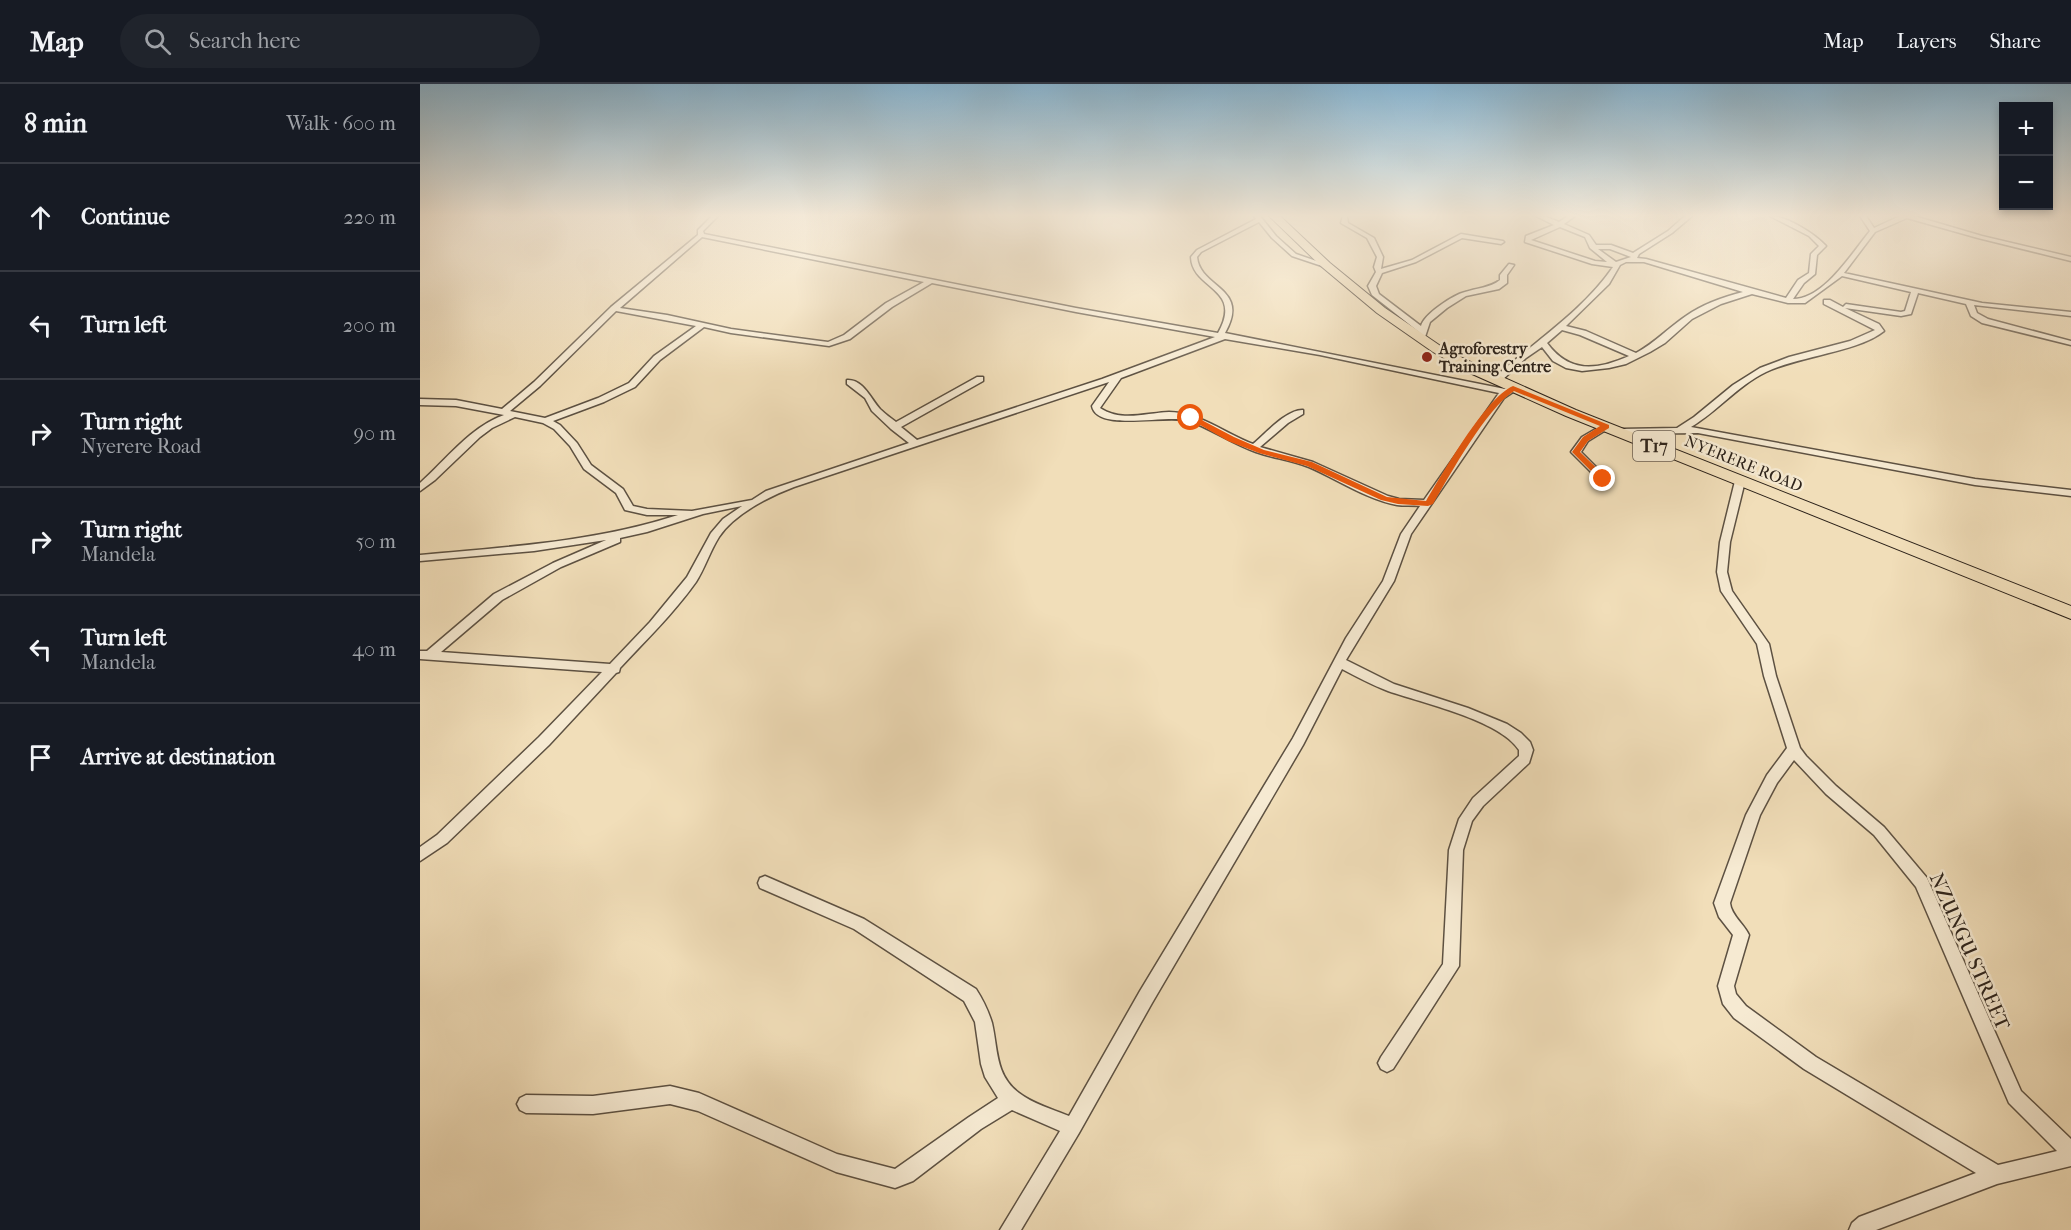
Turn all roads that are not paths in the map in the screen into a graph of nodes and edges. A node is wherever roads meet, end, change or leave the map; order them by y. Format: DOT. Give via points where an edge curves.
graph roads {
  1 [pos="660,269"];
  2 [pos="878,269"];
  3 [pos="1200,269"];
  4 [pos="1331,269"];
  5 [pos="1387,269"];
  6 [pos="1507,269"];
  7 [pos="1613,269"];
  8 [pos="1677,269"];
  9 [pos="1812,269"];
  10 [pos="1843,269"];
  11 [pos="1379,272"];
  12 [pos="1840,274"];
  13 [pos="932,280"];
  14 [pos="1915,291"];
  15 [pos="1751,292"];
  16 [pos="1809,300"];
  17 [pos="1788,301"];
  18 [pos="1827,302"];
  19 [pos="1969,303"];
  20 [pos="614,309"];
  21 [pos="2071,314"];
  22 [pos="702,325"];
  23 [pos="1560,327"];
  24 [pos="1224,335"];
  25 [pos="1422,335"];
  26 [pos="1543,343"];
  27 [pos="2071,343"];
  28 [pos="1635,357"];
  29 [pos="1118,376"];
  30 [pos="980,379"];
  31 [pos="850,382"];
  32 [pos="1506,387"];
  33 [pos="420,402"];
  34 [pos="505,411"];
  35 [pos="1300,412"];
  36 [pos="517,414"];
  37 [pos="546,421"];
  38 [pos="1606,426"];
  39 [pos="894,427"];
  40 [pos="1678,430"];
  41 [pos="1621,432"];
  42 [pos="916,444"];
  43 [pos="1254,448"];
  44 [pos="1603,479"];
  45 [pos="1740,481"];
  46 [pos="420,488"];
  47 [pos="2071,493"];
  48 [pos="754,501"];
  49 [pos="1428,504"];
  50 [pos="701,511"];
  51 [pos="643,530"];
  52 [pos="420,558"];
  53 [pos="2071,613"];
  54 [pos="425,655"];
  55 [pos="1340,662"];
  56 [pos="615,669"];
  57 [pos="1794,749"];
  58 [pos="420,855"];
  59 [pos="765,883"];
  60 [pos="1387,1063"];
  61 [pos="1012,1100"];
  62 [pos="526,1104"];
  63 [pos="1073,1127"];
  64 [pos="2071,1152"];
  65 [pos="2071,1157"];
  66 [pos="1997,1175"];
  67 [pos="1010,1230"];
  68 [pos="1859,1230"];
  1 -- 20 [label="street"];
  2 -- 13 [label="street"];
  3 -- 24 [label="street" via="1230,305 1231,318"];
  4 -- 25 [label="main road, NYERERE ROAD / T17" via="1374,306"];
  5 -- 11 [label="street"];
  6 -- 25 [label="street" via="1502,284 1458,297 1426,321"];
  7 -- 23 [label="street" via="1597,293"];
  8 -- 15 [label="street"];
  9 -- 17 [label="street"];
  10 -- 12 [label="street"];
  11 -- 25 [label="street" via="1372,284 1376,295"];
  12 -- 14 [label="street"];
  12 -- 16 [label="street"];
  13 -- 22 [label="street" via="836,343 815,344"];
  13 -- 24 [label="street"];
  14 -- 18 [label="street" via="1908,312 1901,314"];
  14 -- 19 [label="street"];
  15 -- 17 [label="street"];
  15 -- 28 [label="street" via="1690,316 1659,343"];
  16 -- 17 [label="street"];
  16 -- 18 [label="street"];
  18 -- 40 [label="street" via="1880,331 1764,369 1721,398 1698,420"];
  19 -- 21 [label="street"];
  19 -- 27 [label="street" via="1974,314 1985,321"];
  20 -- 22 [label="street"];
  20 -- 34 [label="street"];
  22 -- 37 [label="street" via="657,358 632,385"];
  23 -- 26 [label="street"];
  23 -- 28 [label="street"];
  24 -- 29 [label="street"];
  24 -- 32 [label="street"];
  25 -- 32 [label="main road, NYERERE ROAD / T17"];
  26 -- 28 [label="street" via="1558,361 1578,367 1600,367"];
  26 -- 32 [label="street" via="1523,356"];
  29 -- 42 [label="street"];
  29 -- 43 [label="street" via="1096,406 1103,414 1130,419 1186,416"];
  30 -- 39 [label="street"];
  31 -- 39 [label="street"];
  32 -- 38 [label="main road, NYERERE ROAD / T17"];
  32 -- 49 [label="street"];
  33 -- 34 [label="street"];
  34 -- 36 [label="street"];
  35 -- 43 [label="street"];
  36 -- 37 [label="street"];
  36 -- 46 [label="street" via="497,420 481,431"];
  37 -- 50 [label="street" via="574,445 587,467 620,491 629,508 647,512"];
  38 -- 41 [label="main road, NYERERE ROAD / T17"];
  38 -- 44 [label="street" via="1585,439 1576,452"];
  39 -- 42 [label="street"];
  40 -- 41 [label="street"];
  40 -- 47 [label="street" via="1716,433 1975,482"];
  41 -- 45 [label="main road, NYERERE ROAD / T17"];
  42 -- 48 [label="street"];
  43 -- 49 [label="street" via="1310,464 1391,501"];
  45 -- 53 [label="main road, NYERERE ROAD / T17"];
  45 -- 57 [label="street, NZUNGU STREET" via="1722,572 1726,591 1763,644"];
  48 -- 50 [label="street"];
  48 -- 56 [label="street" via="715,535 692,579"];
  49 -- 55 [label="street" via="1406,534 1388,581"];
  50 -- 51 [label="street"];
  51 -- 52 [label="street" via="534,548"];
  51 -- 54 [label="street" via="581,554 498,597"];
  54 -- 56 [label="street"];
  55 -- 60 [label="street" via="1388,686 1499,725 1520,740 1527,753 1466,819 1456,850 1450,966"];
  55 -- 63 [label="street" via="1299,741"];
  56 -- 58 [label="street" via="442,839"];
  57 -- 64 [label="street, NZUNGU STREET" via="1831,790 1879,831 1922,883 2015,1096"];
  57 -- 66 [label="street" via="1772,778 1753,815 1722,903 1723,911 1741,935 1726,986 1729,998 1740,1012 1810,1063"];
  59 -- 61 [label="street" via="859,924 970,995 980,1006 992,1075"];
  61 -- 62 [label="street" via="895,1179 836,1162 699,1102 670,1095 593,1105"];
  61 -- 63 [label="street"];
  63 -- 67 [label="street"];
  65 -- 66 [label="street"];
  66 -- 68 [label="street"];
}
